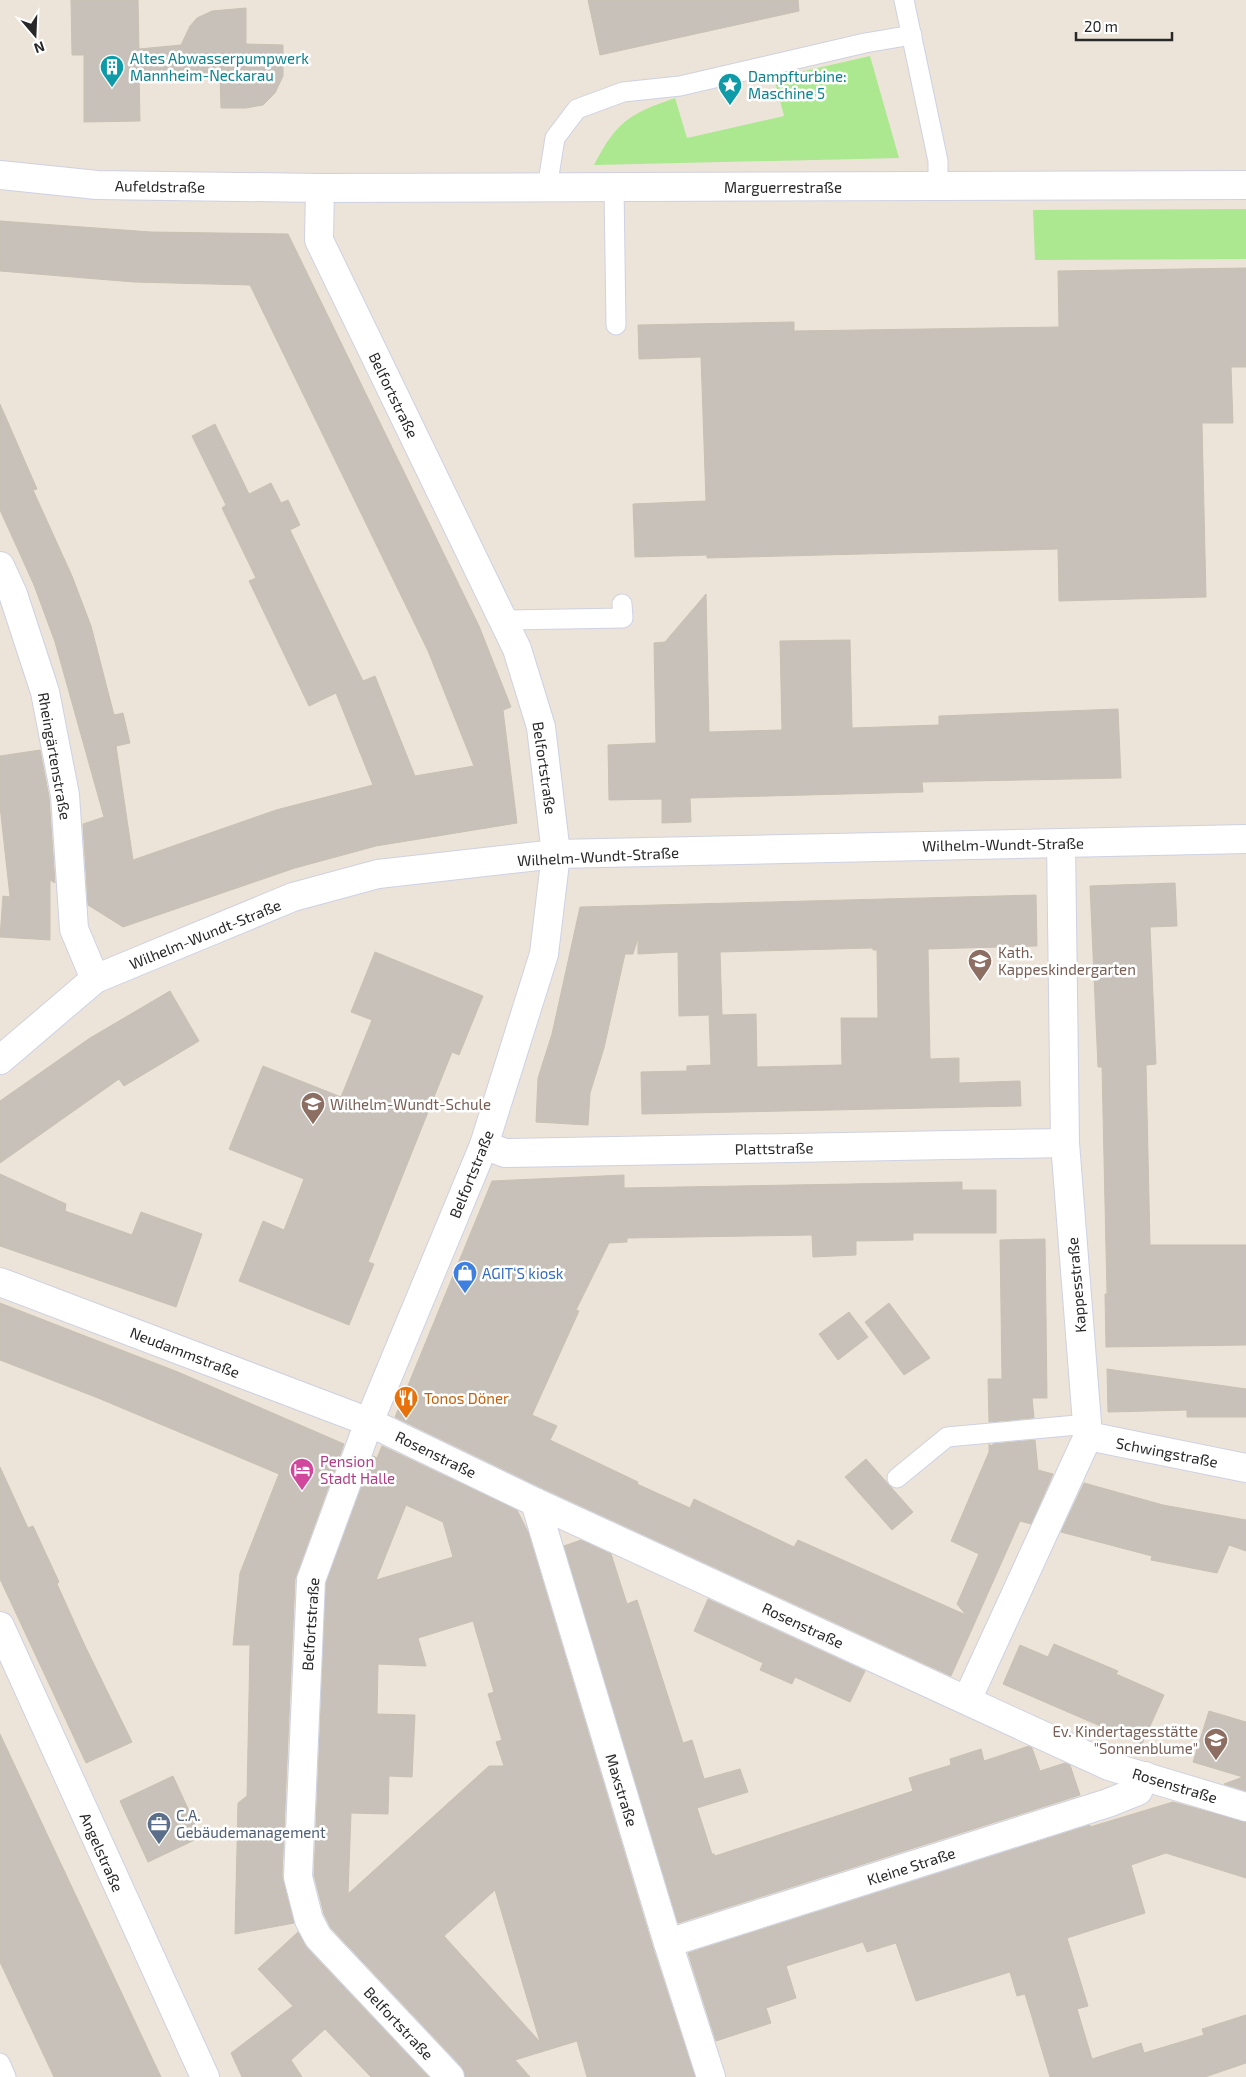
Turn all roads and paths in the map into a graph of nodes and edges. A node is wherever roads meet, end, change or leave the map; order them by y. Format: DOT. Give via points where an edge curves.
graph roads {
  1 [pos="904,0"];
  2 [pos="912,35"];
  3 [pos="0,175"];
  4 [pos="938,185"];
  5 [pos="1246,185"];
  6 [pos="614,187"];
  7 [pos="320,188"];
  8 [pos="547,188"];
  9 [pos="616,325"];
  10 [pos="0,566"];
  11 [pos="622,604"];
  12 [pos="504,620"];
  13 [pos="1246,839"];
  14 [pos="1061,843"];
  15 [pos="556,854"];
  16 [pos="95,979"];
  17 [pos="0,1060"];
  18 [pos="1065,1142"];
  19 [pos="484,1145"];
  20 [pos="0,1282"];
  21 [pos="369,1422"];
  22 [pos="1088,1430"];
  23 [pos="1246,1468"];
  24 [pos="897,1478"];
  25 [pos="536,1502"];
  26 [pos="0,1626"];
  27 [pos="967,1700"];
  28 [pos="1145,1776"];
  29 [pos="1246,1807"];
  30 [pos="668,1943"];
  31 [pos="0,2063"];
  32 [pos="6,2077"];
  33 [pos="205,2077"];
  34 [pos="450,2077"];
  35 [pos="711,2077"];
  1 -- 2 [label="lane"];
  2 -- 4 [label="lane" via="938,161"];
  2 -- 8 [label="lane" via="680,86 623,92 577,109 555,138"];
  3 -- 7 [label="street, Aufeldstraße" via="97,185"];
  4 -- 5 [label="street, Marguerrestraße"];
  4 -- 6 [label="street, Marguerrestraße"];
  6 -- 8 [label="street, Marguerrestraße"];
  6 -- 9 [label="lane"];
  7 -- 8 [label="street, Marguerrestraße"];
  7 -- 12 [label="street, Belfortstraße" via="319,240"];
  10 -- 16 [label="street, Rheingärtenstraße" via="13,594 45,692 65,795 74,929"];
  11 -- 12 [label="lane" via="623,618"];
  12 -- 15 [label="street, Belfortstraße" via="517,649 541,727"];
  13 -- 14 [label="street, Wilhelm-Wundt-Straße"];
  14 -- 15 [label="street, Wilhelm-Wundt-Straße"];
  14 -- 18 [label="street, Kappesstraße"];
  15 -- 16 [label="street, Wilhelm-Wundt-Straße" via="368,877 293,897"];
  15 -- 19 [label="street, Belfortstraße" via="544,954"];
  16 -- 17 [label="street, Wilhelm-Wundt-Straße"];
  18 -- 19 [label="street, Plattstraße" via="505,1152"];
  18 -- 22 [label="street, Kappesstraße"];
  19 -- 21 [label="street, Belfortstraße"];
  20 -- 21 [label="street, Neudammstraße"];
  21 -- 25 [label="street, Rosenstraße"];
  21 -- 34 [label="street, Belfortstraße" via="310,1580 298,1877 309,1920 318,1937"];
  22 -- 23 [label="street, Schwingstraße"];
  22 -- 24 [label="lane" via="947,1437"];
  22 -- 27 [label="street, Kappesstraße"];
  25 -- 27 [label="street, Rosenstraße"];
  25 -- 30 [label="street, Maxstraße"];
  26 -- 33 [label="street, Angelstraße"];
  27 -- 28 [label="street, Rosenstraße" via="1109,1766"];
  28 -- 29 [label="street, Rosenstraße"];
  28 -- 30 [label="street, Kleine Straße" via="1138,1791 1108,1803"];
  30 -- 35 [label="street, Maxstraße"];
  31 -- 32 [label="lane"];
}
